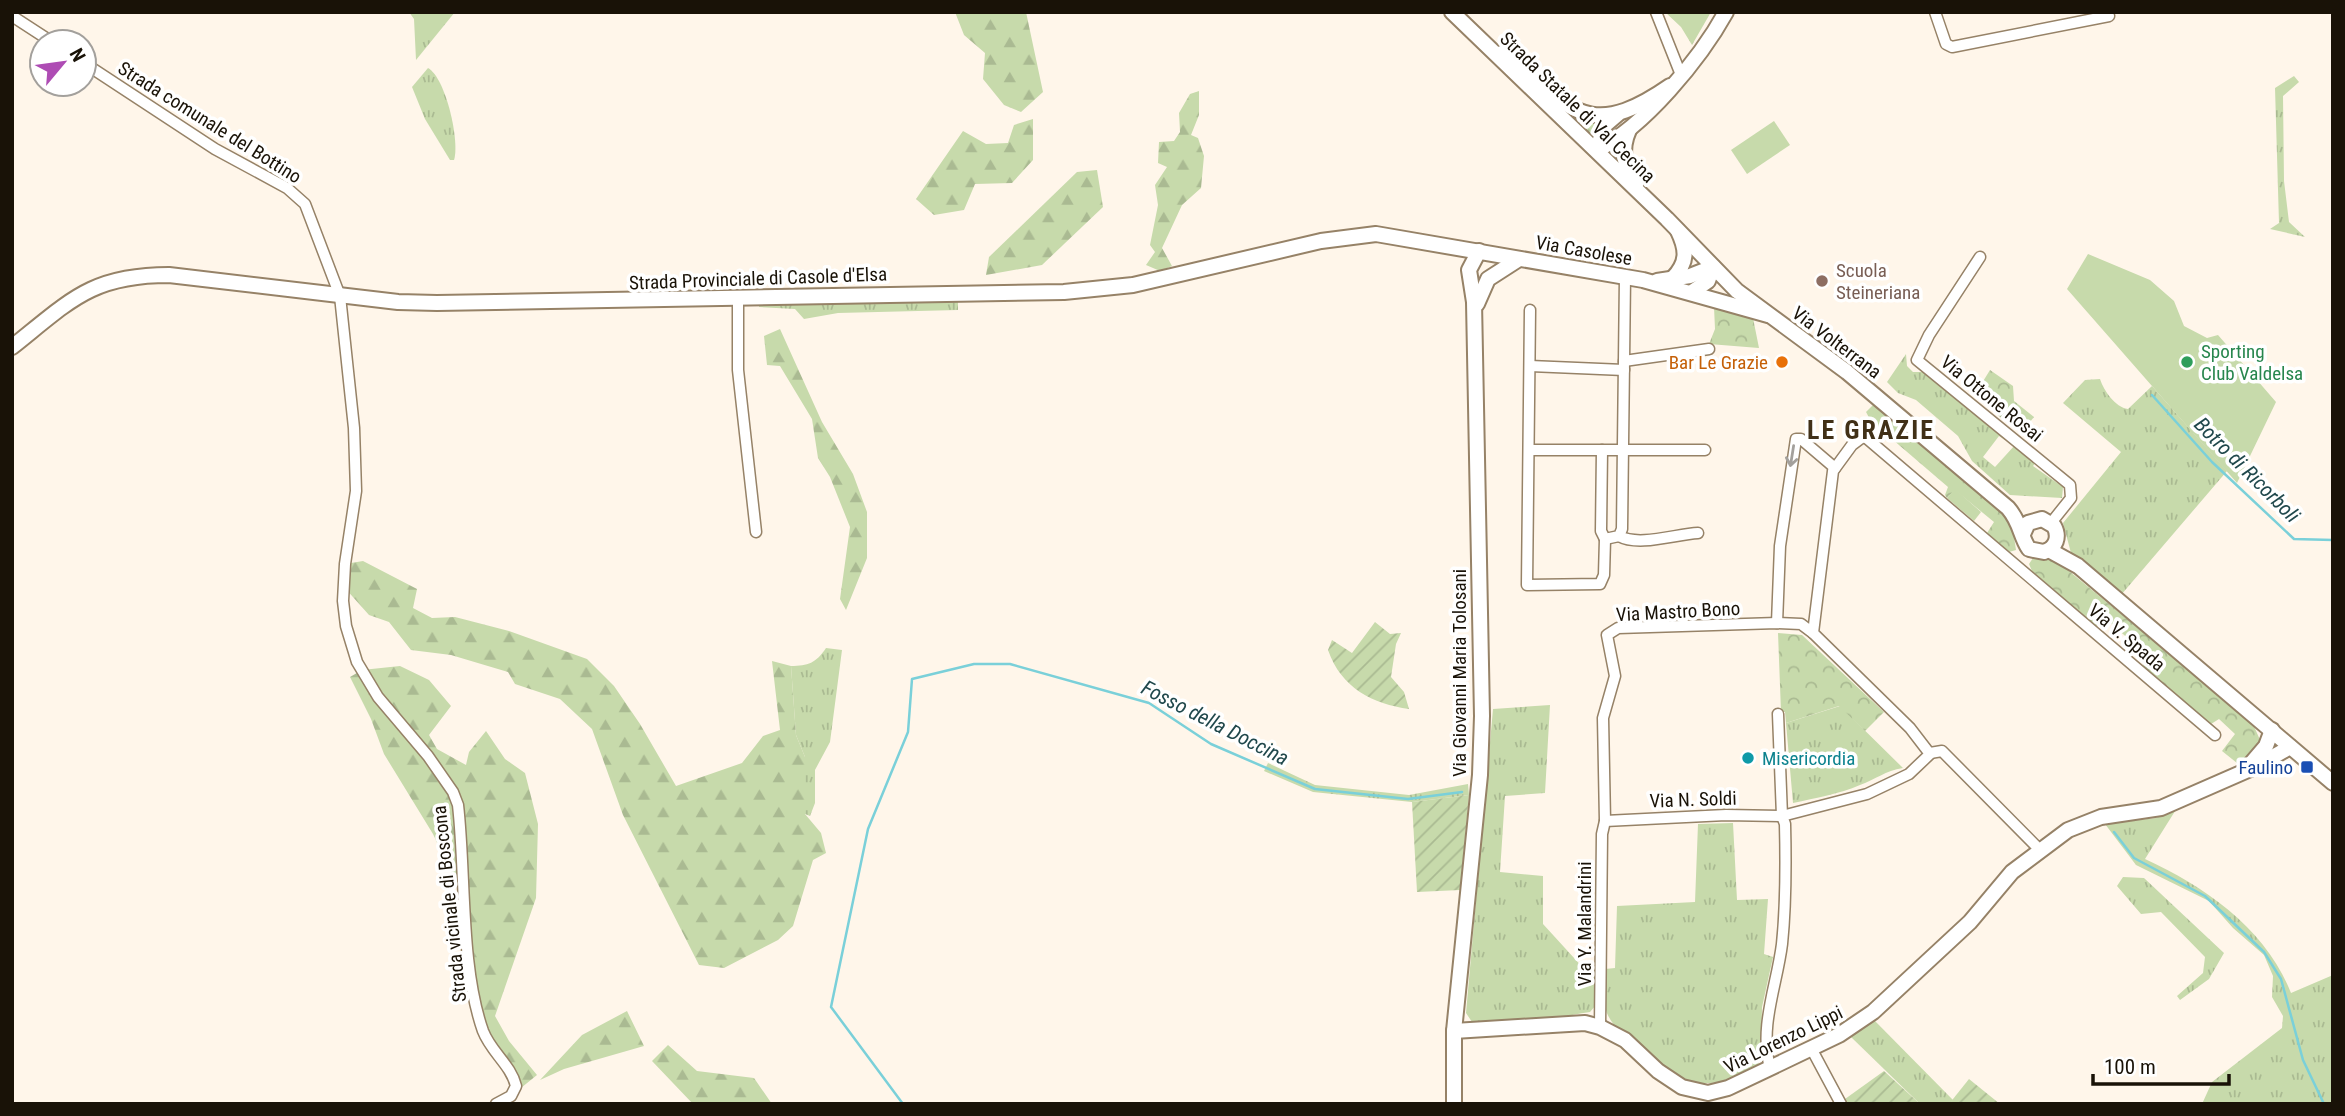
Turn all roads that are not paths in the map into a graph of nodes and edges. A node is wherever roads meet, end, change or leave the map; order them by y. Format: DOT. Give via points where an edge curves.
graph roads {
  1 [pos="1452,12"];
  2 [pos="1656,12"];
  3 [pos="1726,12"];
  4 [pos="1935,12"];
  5 [pos="12,16"];
  6 [pos="2109,16"];
  7 [pos="1467,27"];
  8 [pos="30,28"];
  9 [pos="98,72"];
  10 [pos="1681,75"];
  11 [pos="1670,86"];
  12 [pos="1619,114"];
  13 [pos="1629,130"];
  14 [pos="1597,150"];
  15 [pos="1648,200"];
  16 [pos="1675,227"];
  17 [pos="1440,245"];
  18 [pos="1479,251"];
  19 [pos="1980,257"];
  20 [pos="1519,258"];
  21 [pos="1713,267"];
  22 [pos="1625,277"];
  23 [pos="1469,278"];
  24 [pos="1673,278"];
  25 [pos="1643,280"];
  26 [pos="1483,286"];
  27 [pos="1692,292"];
  28 [pos="340,296"];
  29 [pos="738,297"];
  30 [pos="1530,310"];
  31 [pos="1474,315"];
  32 [pos="1768,315"];
  33 [pos="12,346"];
  34 [pos="1709,349"];
  35 [pos="1624,365"];
  36 [pos="1530,366"];
  37 [pos="1529,450"];
  38 [pos="1602,450"];
  39 [pos="1623,450"];
  40 [pos="1705,450"];
  41 [pos="1835,468"];
  42 [pos="2008,508"];
  43 [pos="2032,521"];
  44 [pos="2051,523"];
  45 [pos="756,532"];
  46 [pos="1698,533"];
  47 [pos="2023,534"];
  48 [pos="1619,536"];
  49 [pos="1605,539"];
  50 [pos="2053,545"];
  51 [pos="2029,549"];
  52 [pos="2016,566"];
  53 [pos="1777,623"];
  54 [pos="1813,633"];
  55 [pos="1778,714"];
  56 [pos="2272,730"];
  57 [pos="2215,735"];
  58 [pos="2290,747"];
  59 [pos="1930,753"];
  60 [pos="2245,771"];
  61 [pos="2333,783"];
  62 [pos="1782,816"];
  63 [pos="1605,821"];
  64 [pos="2039,849"];
  65 [pos="1600,1027"];
  66 [pos="1454,1031"];
  67 [pos="1811,1048"];
  68 [pos="1770,1068"];
  69 [pos="526,1089"];
  70 [pos="511,1096"];
  71 [pos="496,1104"];
  72 [pos="1454,1104"];
  73 [pos="1840,1104"];
  1 -- 7 [label="main road, Strada Statale di Val Cecina"];
  2 -- 10 [label="street"];
  3 -- 10 [label="main road"];
  4 -- 6 [label="street" via="1946,44 1952,47"];
  5 -- 8 [label="street"];
  7 -- 12 [label="main road" via="1565,105 1589,114"];
  7 -- 14 [label="main road, Strada Statale di Val Cecina"];
  9 -- 28 [label="street, Strada comunale del Bottino" via="215,149 297,195 311,217"];
  10 -- 11 [label="main road"];
  11 -- 12 [label="main road"];
  11 -- 13 [label="main road"];
  12 -- 14 [label="main road" via="1604,126"];
  13 -- 14 [label="main road"];
  13 -- 15 [label="main road" via="1624,145 1626,167"];
  14 -- 15 [label="main road, Strada Statale di Val Cecina"];
  15 -- 16 [label="main road, Via Volterrana"];
  16 -- 21 [label="main road, Via Volterrana"];
  16 -- 24 [label="main road" via="1686,256"];
  17 -- 18 [label="main road, Strada Provinciale di Casole d'Elsa"];
  17 -- 23 [label="main road"];
  17 -- 29 [label="main road, Strada Provinciale di Casole d'Elsa" via="1376,234 1348,235 1100,290"];
  18 -- 20 [label="main road, Strada Provinciale di Casole d'Elsa"];
  18 -- 23 [label="main road, Via Giovanni Maria Tolosani" via="1471,262"];
  18 -- 26 [label="main road, Via Giovanni Maria Tolosani"];
  19 -- 44 [label="street, Via Ottone Rosai" via="1917,360 2070,485 2071,498"];
  20 -- 22 [label="main road, Via Casolese"];
  20 -- 26 [label="main road"];
  21 -- 24 [label="main road, Via Casolese"];
  21 -- 27 [label="main road" via="1708,281"];
  21 -- 32 [label="main road, Via Volterrana"];
  22 -- 25 [label="main road, Via Casolese"];
  22 -- 35 [label="street"];
  23 -- 31 [label="main road, Via Giovanni Maria Tolosani"];
  24 -- 25 [label="main road, Via Casolese"];
  25 -- 27 [label="main road, Via Casolese"];
  26 -- 31 [label="main road, Via Giovanni Maria Tolosani"];
  27 -- 32 [label="main road, Via Casolese"];
  28 -- 29 [label="main road, Strada Provinciale di Casole d'Elsa" via="437,303"];
  28 -- 33 [label="main road, Strada Provinciale di Casole d'Elsa" via="169,275 117,279 86,290"];
  28 -- 70 [label="street, Strada vicinale di Boscona" via="356,491 345,564 346,625 357,662 378,697 428,756 458,805 472,980 483,1031 513,1077 516,1086"];
  29 -- 45 [label="street" via="738,370"];
  30 -- 36 [label="street"];
  31 -- 66 [label="main road, Via Giovanni Maria Tolosani" via="1482,727"];
  32 -- 42 [label="main road, Via Volterrana" via="1847,372"];
  34 -- 35 [label="street"];
  35 -- 36 [label="street"];
  35 -- 39 [label="street"];
  36 -- 37 [label="street"];
  37 -- 38 [label="street"];
  37 -- 49 [label="street" via="1527,585 1600,584"];
  38 -- 39 [label="street"];
  38 -- 49 [label="street" via="1601,526"];
  39 -- 40 [label="street"];
  39 -- 48 [label="street"];
  41 -- 52 [label="street, Via V. Spada" via="1864,436"];
  41 -- 53 [label="street, one-way" via="1796,439 1779,556"];
  41 -- 54 [label="street"];
  42 -- 43 [label="main road, Via Volterrana"];
  42 -- 47 [label="main road, Via Volterrana"];
  43 -- 44 [label="main road, Via Volterrana"];
  43 -- 47 [label="main road"];
  44 -- 50 [label="main road"];
  46 -- 48 [label="street" via="1662,539"];
  47 -- 51 [label="main road, Via Volterrana"];
  48 -- 49 [label="street"];
  50 -- 51 [label="main road" via="2039,553"];
  50 -- 56 [label="main road"];
  51 -- 52 [label="street"];
  52 -- 57 [label="street, Via V. Spada"];
  53 -- 54 [label="street, Via Mastro Bono" via="1801,624"];
  53 -- 63 [label="street, Via Mastro Bono" via="1608,632 1615,676 1603,723"];
  54 -- 59 [label="street"];
  55 -- 62 [label="street"];
  56 -- 58 [label="main road"];
  56 -- 60 [label="main road, Via Lorenzo Lippi" via="2266,746"];
  58 -- 60 [label="main road, Via Lorenzo Lippi"];
  58 -- 61 [label="main road"];
  59 -- 62 [label="street, Via N. Soldi" via="1915,770 1871,792"];
  59 -- 64 [label="street" via="1942,751"];
  60 -- 64 [label="main road, Via Lorenzo Lippi" via="2161,808 2084,823"];
  62 -- 63 [label="street, Via N. Soldi"];
  62 -- 68 [label="street" via="1784,911 1768,1011"];
  63 -- 65 [label="street, Via Y. Malandrini"];
  64 -- 67 [label="main road, Via Lorenzo Lippi" via="2012,872 1970,922 1873,1012"];
  65 -- 66 [label="main road, Via Lorenzo Lippi" via="1569,1022"];
  65 -- 68 [label="main road, Via Lorenzo Lippi" via="1625,1040 1670,1081 1694,1092 1728,1088"];
  66 -- 72 [label="main road, Via Giovanni Maria Tolosani"];
  67 -- 68 [label="main road, Via Lorenzo Lippi"];
  67 -- 73 [label="street"];
  69 -- 70 [label="street"];
  70 -- 71 [label="street"];
}
